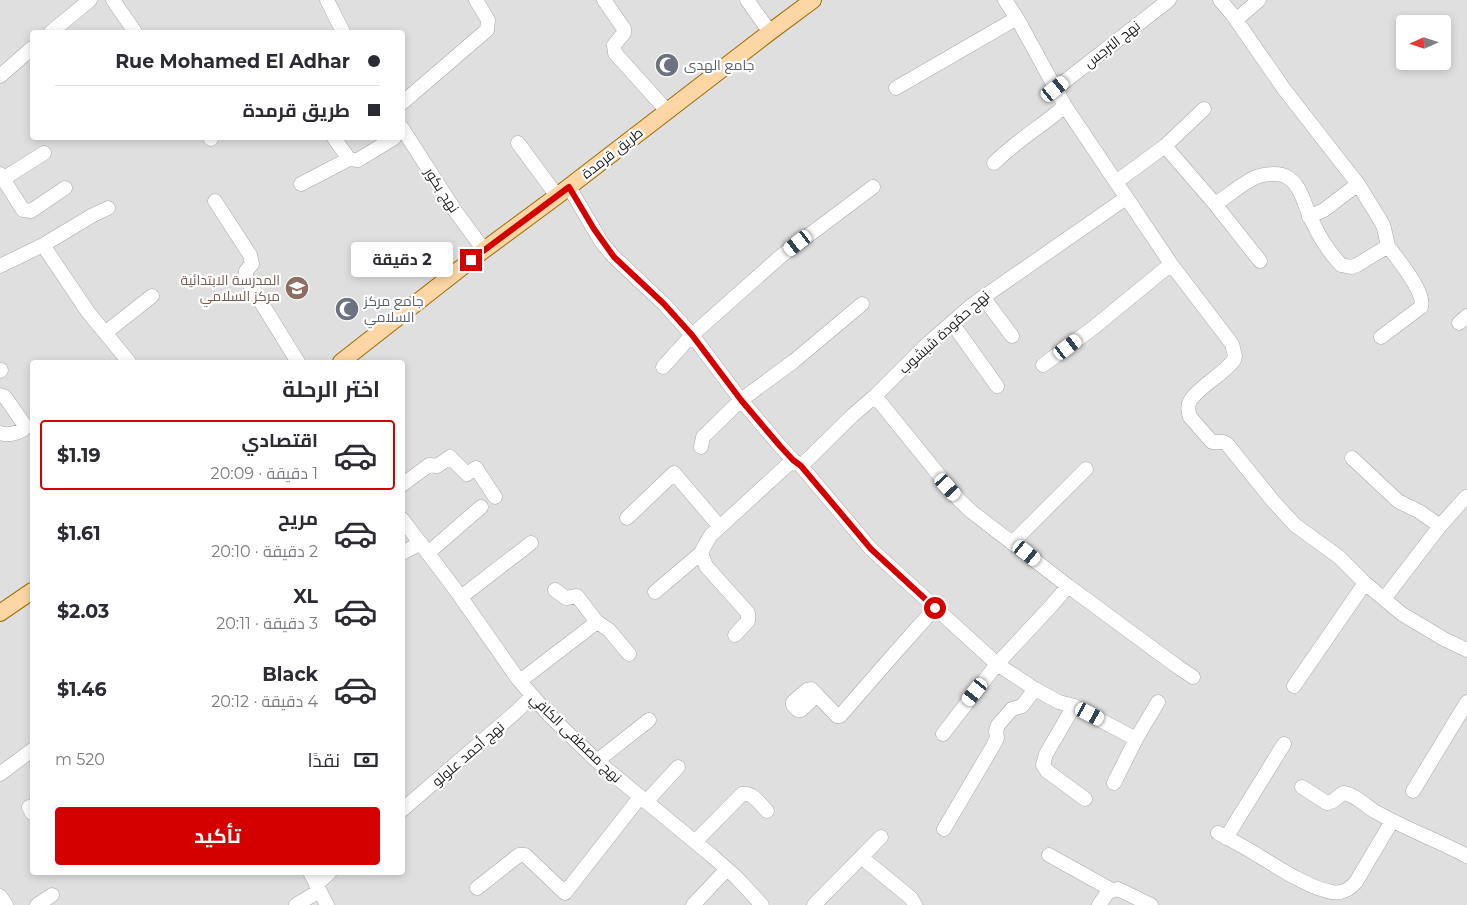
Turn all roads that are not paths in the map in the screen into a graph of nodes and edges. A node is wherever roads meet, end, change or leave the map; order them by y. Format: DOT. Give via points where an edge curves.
graph roads {
  1 [pos="90,0"];
  2 [pos="113,0"];
  3 [pos="327,0"];
  4 [pos="476,0"];
  5 [pos="604,0"];
  6 [pos="747,0"];
  7 [pos="813,0"];
  8 [pos="1005,0"];
  9 [pos="1169,0"];
  10 [pos="1220,0"];
  11 [pos="1258,0"];
  12 [pos="1017,18"];
  13 [pos="1236,20"];
  14 [pos="53,30"];
  15 [pos="134,30"];
  16 [pos="342,30"];
  17 [pos="770,32"];
  18 [pos="30,49"];
  19 [pos="2,69"];
  20 [pos="896,88"];
  21 [pos="1055,89"];
  22 [pos="405,100"];
  23 [pos="1065,106"];
  24 [pos="1204,109"];
  25 [pos="667,111"];
  26 [pos="405,138"];
  27 [pos="335,140"];
  28 [pos="389,140"];
  29 [pos="518,143"];
  30 [pos="1165,146"];
  31 [pos="44,153"];
  32 [pos="349,159"];
  33 [pos="994,163"];
  34 [pos="2,177"];
  35 [pos="1116,182"];
  36 [pos="301,184"];
  37 [pos="1358,184"];
  38 [pos="873,187"];
  39 [pos="65,188"];
  40 [pos="563,192"];
  41 [pos="1126,198"];
  42 [pos="215,201"];
  43 [pos="1215,204"];
  44 [pos="108,208"];
  45 [pos="1310,217"];
  46 [pos="43,245"];
  47 [pos="1388,246"];
  48 [pos="484,250"];
  49 [pos="1260,261"];
  50 [pos="1171,264"];
  51 [pos="0,266"];
  52 [pos="152,296"];
  53 [pos="983,297"];
  54 [pos="862,304"];
  55 [pos="952,323"];
  56 [pos="105,333"];
  57 [pos="692,335"];
  58 [pos="1012,336"];
  59 [pos="1382,337"];
  60 [pos="127,360"];
  61 [pos="297,360"];
  62 [pos="344,360"];
  63 [pos="1043,365"];
  64 [pos="662,367"];
  65 [pos="998,386"];
  66 [pos="0,395"];
  67 [pos="875,396"];
  68 [pos="741,400"];
  69 [pos="0,433"];
  70 [pos="701,447"];
  71 [pos="1352,458"];
  72 [pos="797,463"];
  73 [pos="1086,469"];
  74 [pos="405,483"];
  75 [pos="495,497"];
  76 [pos="1466,497"];
  77 [pos="481,507"];
  78 [pos="627,518"];
  79 [pos="405,523"];
  80 [pos="1440,526"];
  81 [pos="720,527"];
  82 [pos="1013,542"];
  83 [pos="530,543"];
  84 [pos="424,548"];
  85 [pos="405,552"];
  86 [pos="701,553"];
  87 [pos="1365,583"];
  88 [pos="1068,586"];
  89 [pos="556,590"];
  90 [pos="30,592"];
  91 [pos="655,592"];
  92 [pos="461,597"];
  93 [pos="1384,598"];
  94 [pos="935,608"];
  95 [pos="0,613"];
  96 [pos="597,622"];
  97 [pos="735,635"];
  98 [pos="1467,650"];
  99 [pos="630,654"];
  100 [pos="997,664"];
  101 [pos="1193,677"];
  102 [pos="520,681"];
  103 [pos="1294,686"];
  104 [pos="1035,689"];
  105 [pos="817,695"];
  106 [pos="532,696"];
  107 [pos="1158,702"];
  108 [pos="1467,702"];
  109 [pos="1074,706"];
  110 [pos="649,720"];
  111 [pos="942,734"];
  112 [pos="1136,739"];
  113 [pos="1284,744"];
  114 [pos="30,752"];
  115 [pos="597,761"];
  116 [pos="678,767"];
  117 [pos="0,774"];
  118 [pos="1114,783"];
  119 [pos="1302,787"];
  120 [pos="1413,791"];
  121 [pos="643,799"];
  122 [pos="1085,799"];
  123 [pos="405,807"];
  124 [pos="767,811"];
  125 [pos="1392,821"];
  126 [pos="944,829"];
  127 [pos="881,837"];
  128 [pos="695,842"];
  129 [pos="1049,855"];
  130 [pos="1467,856"];
  131 [pos="862,857"];
  132 [pos="726,869"];
  133 [pos="326,875"];
  134 [pos="315,883"];
  135 [pos="477,888"];
  136 [pos="1112,890"];
  137 [pos="52,895"];
  138 [pos="0,896"];
  139 [pos="567,899"];
  140 [pos="6,905"];
  141 [pos="37,905"];
  142 [pos="296,905"];
  143 [pos="327,905"];
  144 [pos="693,905"];
  145 [pos="762,905"];
  146 [pos="814,905"];
  147 [pos="915,905"];
  148 [pos="1099,905"];
  149 [pos="1151,905"];
  1 -- 14 [label="street"];
  2 -- 15 [label="street"];
  3 -- 16 [label="street"];
  4 -- 22 [label="street" via="488,20 487,30"];
  5 -- 25 [label="street" via="624,29 624,34 614,45 616,54"];
  6 -- 17 [label="street"];
  7 -- 17 [label="main road, طريق قرمدة"];
  8 -- 12 [label="street"];
  9 -- 21 [label="street, نهج النرجس"];
  10 -- 13 [label="street"];
  11 -- 13 [label="street"];
  12 -- 20 [label="street"];
  12 -- 21 [label="street"];
  13 -- 37 [label="street" via="1284,89"];
  17 -- 25 [label="main road, طريق قرمدة"];
  18 -- 19 [label="street"];
  21 -- 23 [label="street"];
  23 -- 33 [label="street"];
  23 -- 35 [label="street"];
  24 -- 30 [label="street"];
  25 -- 40 [label="main road, طريق قرمدة"];
  26 -- 48 [label="street, نهج بكور"];
  27 -- 32 [label="street"];
  28 -- 32 [label="street" via="358,160"];
  29 -- 40 [label="street"];
  30 -- 35 [label="street"];
  30 -- 43 [label="street"];
  31 -- 34 [label="street"];
  32 -- 36 [label="street"];
  34 -- 39 [label="street" via="23,210 30,211"];
  35 -- 41 [label="street"];
  37 -- 45 [label="street"];
  37 -- 47 [label="street" via="1382,223"];
  38 -- 57 [label="street" via="782,256"];
  40 -- 48 [label="main road, طريق قرمدة"];
  40 -- 57 [label="street" via="614,257"];
  41 -- 50 [label="street"];
  41 -- 53 [label="street, نهج حمّودة شبشوب"];
  42 -- 61 [label="street" via="250,255 252,264 246,271 246,278"];
  43 -- 45 [label="street" via="1255,178 1283,175 1299,189"];
  43 -- 49 [label="street"];
  44 -- 46 [label="street"];
  45 -- 47 [label="street" via="1343,266 1357,265"];
  46 -- 51 [label="street"];
  46 -- 56 [label="street"];
  47 -- 59 [label="street" via="1413,282 1422,302 1421,308"];
  48 -- 62 [label="main road, طريق قرمدة"];
  50 -- 63 [label="street"];
  50 -- 87 [label="street" via="1228,338 1235,356 1231,364 1190,402 1190,416 1212,442 1227,444 1295,525 1339,557"];
  52 -- 56 [label="street"];
  53 -- 55 [label="street, نهج حمّودة شبشوب"];
  53 -- 58 [label="street"];
  54 -- 68 [label="street"];
  55 -- 65 [label="street"];
  55 -- 67 [label="street, نهج حمّودة شبشوب"];
  56 -- 60 [label="street"];
  57 -- 64 [label="street"];
  57 -- 68 [label="street"];
  66 -- 69 [label="street" via="5,397 26,427 21,432"];
  67 -- 72 [label="street, نهج حمّودة شبشوب"];
  67 -- 82 [label="street" via="960,501"];
  68 -- 70 [label="street" via="704,437"];
  68 -- 72 [label="street"];
  71 -- 80 [label="street" via="1398,501"];
  72 -- 81 [label="street, نهج حمّودة شبشوب"];
  72 -- 94 [label="street" via="871,549"];
  73 -- 82 [label="street"];
  74 -- 75 [label="street" via="429,465 437,466 450,457 467,474 476,468"];
  76 -- 80 [label="street"];
  77 -- 84 [label="street"];
  78 -- 81 [label="street" via="674,472"];
  79 -- 84 [label="street, نهج مصطفى الكافي"];
  80 -- 93 [label="street"];
  81 -- 86 [label="street, نهج حمّودة شبشوب"];
  82 -- 88 [label="street"];
  83 -- 92 [label="street"];
  84 -- 85 [label="street"];
  84 -- 92 [label="street, نهج مصطفى الكافي"];
  86 -- 91 [label="street, نهج حمّودة شبشوب"];
  86 -- 97 [label="street" via="706,566 748,613 748,621"];
  87 -- 93 [label="street"];
  87 -- 103 [label="street"];
  88 -- 100 [label="street"];
  88 -- 101 [label="street"];
  89 -- 96 [label="street" via="566,598 578,596"];
  90 -- 95 [label="main road"];
  92 -- 102 [label="street, نهج مصطفى الكافي"];
  93 -- 98 [label="street" via="1402,614"];
  94 -- 100 [label="street"];
  94 -- 105 [label="street" via="840,716"];
  96 -- 99 [label="street" via="609,630"];
  96 -- 102 [label="street"];
  100 -- 104 [label="street"];
  100 -- 111 [label="street"];
  102 -- 106 [label="street, نهج مصطفى الكافي"];
  104 -- 109 [label="street"];
  104 -- 126 [label="street" via="1022,706 1012,709 998,725 993,746"];
  106 -- 115 [label="street, نهج مصطفى الكافي"];
  106 -- 123 [label="street, نهج أحمد علولو"];
  107 -- 112 [label="street"];
  108 -- 120 [label="street"];
  109 -- 112 [label="street"];
  109 -- 122 [label="street" via="1046,754 1044,765 1047,771"];
  110 -- 115 [label="street"];
  112 -- 118 [label="street"];
  113 -- 125 [label="street" via="1222,835 1293,876 1334,893 1352,887"];
  114 -- 117 [label="street"];
  115 -- 121 [label="street, نهج مصطفى الكافي"];
  116 -- 121 [label="street"];
  119 -- 125 [label="street" via="1330,803 1348,793"];
  121 -- 128 [label="street, نهج مصطفى الكافي"];
  121 -- 139 [label="street"];
  124 -- 128 [label="street" via="751,795 742,794"];
  125 -- 130 [label="street"];
  127 -- 131 [label="street"];
  128 -- 132 [label="street, نهج مصطفى الكافي"];
  129 -- 136 [label="street"];
  131 -- 146 [label="street"];
  131 -- 147 [label="street" via="911,898"];
  132 -- 144 [label="street"];
  132 -- 145 [label="street, نهج مصطفى الكافي"];
  133 -- 134 [label="street"];
  134 -- 142 [label="street"];
  134 -- 143 [label="street"];
  135 -- 139 [label="street" via="519,855 525,855"];
  136 -- 148 [label="street"];
  136 -- 149 [label="street" via="1118,889"];
  137 -- 141 [label="street"];
  138 -- 140 [label="street"];
}
